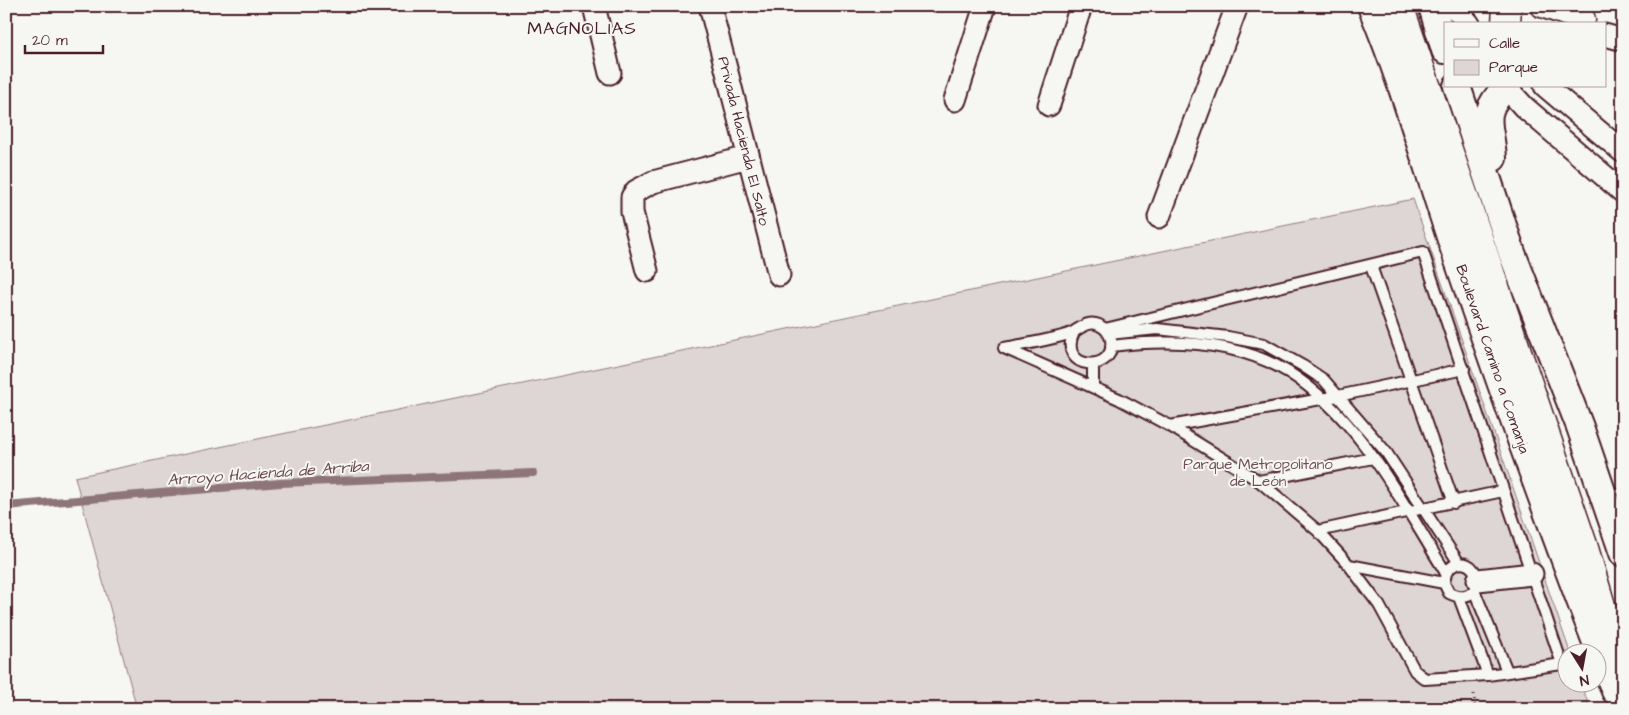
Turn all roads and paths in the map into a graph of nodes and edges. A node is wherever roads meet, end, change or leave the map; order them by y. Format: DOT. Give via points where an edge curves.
graph roads {
  1 [pos="594,6"];
  2 [pos="710,6"];
  3 [pos="985,6"];
  4 [pos="1081,6"];
  5 [pos="1237,6"];
  6 [pos="1371,6"];
  7 [pos="1399,6"];
  8 [pos="1432,6"];
  9 [pos="1454,6"];
  10 [pos="1507,6"];
  11 [pos="1541,6"];
  12 [pos="1578,17"];
  13 [pos="1467,22"];
  14 [pos="1506,22"];
  15 [pos="1606,35"];
  16 [pos="1623,40"];
  17 [pos="1444,47"];
  18 [pos="610,73"];
  19 [pos="1458,88"];
  20 [pos="1504,88"];
  21 [pos="1506,88"];
  22 [pos="1547,88"];
  23 [pos="955,100"];
  24 [pos="1049,105"];
  25 [pos="1623,152"];
  26 [pos="748,156"];
  27 [pos="1623,192"];
  28 [pos="1497,211"];
  29 [pos="1160,217"];
  30 [pos="1372,266"];
  31 [pos="647,271"];
  32 [pos="779,275"];
  33 [pos="1107,331"];
  34 [pos="1074,332"];
  35 [pos="1111,346"];
  36 [pos="1093,364"];
  37 [pos="1464,369"];
  38 [pos="1412,379"];
  39 [pos="1093,387"];
  40 [pos="1338,396"];
  41 [pos="1321,398"];
  42 [pos="1170,426"];
  43 [pos="1373,458"];
  44 [pos="1259,481"];
  45 [pos="1503,491"];
  46 [pos="1454,503"];
  47 [pos="1424,510"];
  48 [pos="1408,512"];
  49 [pos="1318,532"];
  50 [pos="1620,535"];
  51 [pos="1459,563"];
  52 [pos="1349,566"];
  53 [pos="1532,574"];
  54 [pos="1445,578"];
  55 [pos="1476,585"];
  56 [pos="1459,597"];
  57 [pos="1506,671"];
  58 [pos="1488,675"];
  59 [pos="1623,702"];
  60 [pos="1622,709"];
  1 -- 18 [label="street"];
  2 -- 26 [label="street, Privada Hacienda El Salto"];
  3 -- 23 [label="street"];
  4 -- 24 [label="street"];
  5 -- 29 [label="street"];
  6 -- 60 [label="street, Boulevard Camino a Comanja" via="1563,559"];
  7 -- 59 [label="main road" via="1583,545 1615,653"];
  8 -- 17 [label="street"];
  9 -- 13 [label="street"];
  10 -- 14 [label="main road"];
  11 -- 12 [label="street"];
  15 -- 16 [label="street"];
  19 -- 28 [label="street"];
  20 -- 28 [label="street" via="1488,111"];
  21 -- 27 [label="street"];
  22 -- 25 [label="street"];
  26 -- 31 [label="street" via="653,182 636,191 632,197 632,212"];
  26 -- 32 [label="street, Privada Hacienda El Salto"];
  28 -- 50 [label="street"];
  30 -- 33 [label="lane"];
  30 -- 37 [label="lane" via="1423,252"];
  30 -- 38 [label="lane"];
  33 -- 34 [label="lane" via="1085,324"];
  33 -- 35 [label="lane"];
  33 -- 40 [label="lane" via="1189,331 1264,344 1324,380"];
  34 -- 36 [label="lane" via="1070,345 1075,357 1080,362"];
  34 -- 39 [label="lane" via="1004,348"];
  35 -- 36 [label="lane" via="1105,358"];
  35 -- 41 [label="lane" via="1172,342 1252,356 1288,372"];
  36 -- 39 [label="lane"];
  37 -- 38 [label="lane"];
  37 -- 45 [label="lane"];
  38 -- 40 [label="lane"];
  38 -- 46 [label="lane"];
  39 -- 42 [label="lane"];
  40 -- 41 [label="lane"];
  40 -- 47 [label="lane" via="1386,452"];
  41 -- 42 [label="lane"];
  41 -- 43 [label="lane"];
  42 -- 44 [label="lane"];
  43 -- 44 [label="lane"];
  43 -- 48 [label="lane"];
  44 -- 49 [label="lane"];
  45 -- 46 [label="lane"];
  45 -- 53 [label="lane"];
  46 -- 47 [label="lane"];
  47 -- 48 [label="lane"];
  47 -- 51 [label="lane"];
  48 -- 49 [label="lane"];
  48 -- 54 [label="lane"];
  49 -- 52 [label="lane"];
  51 -- 54 [label="lane" via="1449,568"];
  51 -- 55 [label="lane" via="1474,569"];
  52 -- 54 [label="lane"];
  52 -- 58 [label="lane" via="1379,605 1415,671 1425,679"];
  53 -- 55 [label="street"];
  53 -- 57 [label="lane" via="1562,664"];
  54 -- 56 [label="lane" via="1449,593"];
  55 -- 56 [label="lane" via="1470,594"];
  55 -- 57 [label="lane"];
  56 -- 58 [label="lane"];
  57 -- 58 [label="lane"];
}
